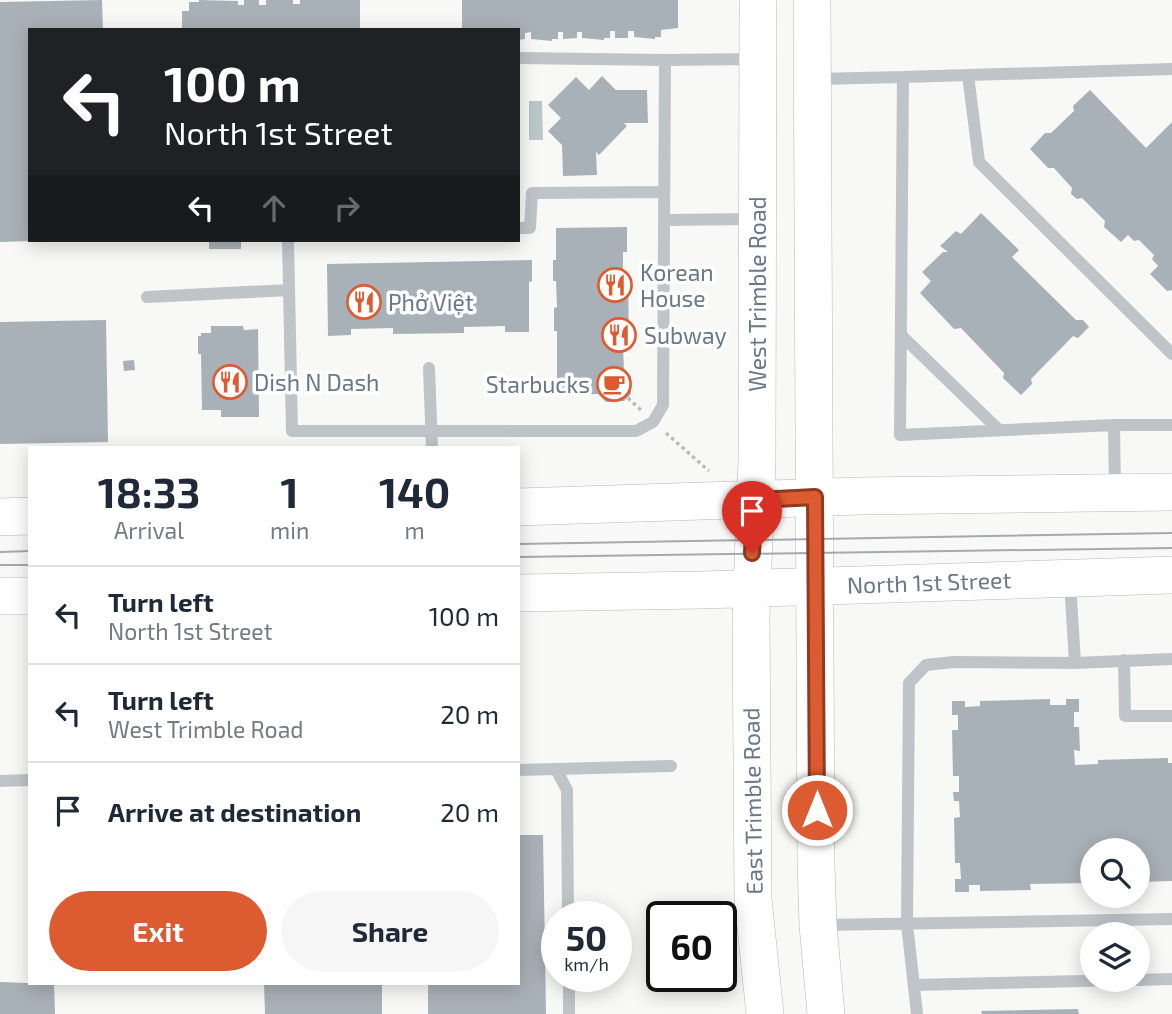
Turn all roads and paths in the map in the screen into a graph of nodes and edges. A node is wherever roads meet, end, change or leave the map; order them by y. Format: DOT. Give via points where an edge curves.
graph roads {
  1 [pos="758,0"];
  2 [pos="812,0"];
  3 [pos="520,58"];
  4 [pos="757,58"];
  5 [pos="665,60"];
  6 [pos="1172,69"];
  7 [pos="968,75"];
  8 [pos="903,77"];
  9 [pos="813,79"];
  10 [pos="664,192"];
  11 [pos="756,219"];
  12 [pos="664,220"];
  13 [pos="520,228"];
  14 [pos="288,242"];
  15 [pos="289,290"];
  16 [pos="147,297"];
  17 [pos="901,335"];
  18 [pos="1172,354"];
  19 [pos="429,368"];
  20 [pos="628,397"];
  21 [pos="653,422"];
  22 [pos="1114,425"];
  23 [pos="1172,425"];
  24 [pos="431,429"];
  25 [pos="999,430"];
  26 [pos="432,446"];
  27 [pos="709,471"];
  28 [pos="1115,492"];
  29 [pos="1172,492"];
  30 [pos="815,497"];
  31 [pos="755,500"];
  32 [pos="520,507"];
  33 [pos="28,516"];
  34 [pos="0,517"];
  35 [pos="1172,575"];
  36 [pos="1070,578"];
  37 [pos="816,586"];
  38 [pos="751,588"];
  39 [pos="520,593"];
  40 [pos="0,596"];
  41 [pos="28,596"];
  42 [pos="1172,659"];
  43 [pos="1124,660"];
  44 [pos="1074,663"];
  45 [pos="1172,716"];
  46 [pos="671,766"];
  47 [pos="556,769"];
  48 [pos="520,770"];
  49 [pos="0,780"];
  50 [pos="28,780"];
  51 [pos="568,901"];
  52 [pos="1172,919"];
  53 [pos="907,924"];
  54 [pos="818,925"];
  55 [pos="1172,979"];
  56 [pos="1150,980"];
  57 [pos="1080,981"];
  58 [pos="914,985"];
  59 [pos="569,992"];
  60 [pos="569,1014"];
  61 [pos="765,1014"];
  62 [pos="826,1014"];
  63 [pos="917,1014"];
  1 -- 4 [label="main road, West Trimble Road"];
  2 -- 9 [label="main road"];
  3 -- 5 [label="lane"];
  4 -- 5 [label="lane"];
  4 -- 11 [label="main road, West Trimble Road"];
  5 -- 10 [label="lane"];
  6 -- 7 [label="lane"];
  7 -- 8 [label="lane"];
  7 -- 18 [label="lane" via="979,162"];
  8 -- 9 [label="lane"];
  8 -- 17 [label="lane"];
  9 -- 30 [label="main road"];
  10 -- 12 [label="lane"];
  10 -- 13 [label="lane" via="532,193 530,228"];
  11 -- 12 [label="lane"];
  11 -- 31 [label="main road, West Trimble Road"];
  12 -- 21 [label="lane" via="663,405"];
  14 -- 15 [label="lane"];
  15 -- 16 [label="lane"];
  15 -- 24 [label="lane" via="292,431"];
  17 -- 25 [label="lane"];
  17 -- 25 [label="lane" via="900,435"];
  19 -- 24 [label="lane"];
  20 -- 21 [label="path"];
  21 -- 24 [label="lane" via="636,431"];
  21 -- 27 [label="path"];
  22 -- 23 [label="lane"];
  22 -- 25 [label="lane"];
  22 -- 28 [label="lane"];
  24 -- 26 [label="lane"];
  28 -- 29 [label="main road"];
  28 -- 30 [label="main road"];
  30 -- 31 [label="main road"];
  30 -- 37 [label="main road"];
  31 -- 32 [label="main road"];
  31 -- 38 [label="main road, West Trimble Road"];
  33 -- 34 [label="main road"];
  35 -- 36 [label="main road, North 1st Street"];
  36 -- 37 [label="main road, North 1st Street"];
  36 -- 44 [label="lane"];
  37 -- 38 [label="main road, North 1st Street"];
  37 -- 54 [label="main road"];
  38 -- 39 [label="main road, North 1st Street"];
  38 -- 61 [label="main road, East Trimble Road" via="753,899"];
  40 -- 41 [label="main road"];
  42 -- 43 [label="lane"];
  43 -- 44 [label="lane"];
  43 -- 45 [label="lane" via="1125,716"];
  44 -- 53 [label="lane" via="926,665 909,683"];
  46 -- 47 [label="lane"];
  47 -- 48 [label="lane"];
  47 -- 51 [label="lane" via="567,790"];
  49 -- 50 [label="lane"];
  52 -- 53 [label="lane"];
  53 -- 54 [label="lane"];
  53 -- 58 [label="lane"];
  54 -- 62 [label="main road"];
  55 -- 56 [label="lane"];
  57 -- 58 [label="lane"];
  58 -- 63 [label="lane"];
  59 -- 60 [label="lane"];
}
